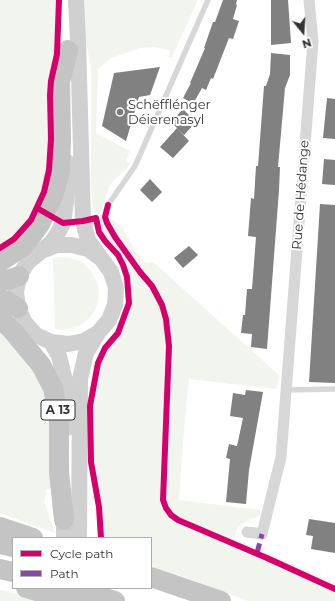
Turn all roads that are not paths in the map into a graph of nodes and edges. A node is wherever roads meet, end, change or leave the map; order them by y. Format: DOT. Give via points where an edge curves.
graph roads {
  1 [pos="70,0"];
  2 [pos="76,0"];
  3 [pos="208,0"];
  4 [pos="309,0"];
  5 [pos="68,50"];
  6 [pos="108,205"];
  7 [pos="40,252"];
  8 [pos="102,259"];
  9 [pos="0,262"];
  10 [pos="19,276"];
  11 [pos="0,280"];
  12 [pos="0,299"];
  13 [pos="18,308"];
  14 [pos="0,319"];
  15 [pos="98,333"];
  16 [pos="51,342"];
  17 [pos="287,390"];
  18 [pos="335,390"];
  19 [pos="0,527"];
  20 [pos="64,529"];
  21 [pos="247,532"];
  22 [pos="30,537"];
  23 [pos="79,537"];
  24 [pos="0,544"];
  25 [pos="12,547"];
  26 [pos="0,569"];
  27 [pos="12,572"];
  28 [pos="152,577"];
  29 [pos="0,582"];
  30 [pos="12,584"];
  31 [pos="152,587"];
  32 [pos="30,589"];
  33 [pos="63,589"];
  34 [pos="74,589"];
  35 [pos="78,589"];
  36 [pos="63,601"];
  37 [pos="72,601"];
  38 [pos="78,601"];
  39 [pos="114,601"];
  40 [pos="193,601"];
  41 [pos="220,601"];
  1 -- 5 [label="main road"];
  2 -- 8 [label="main road" via="83,221 88,240"];
  3 -- 6 [label="lane" via="134,166"];
  4 -- 17 [label="street, Rue de Hédange" via="313,41"];
  5 -- 7 [label="main road" via="66,202 63,223 58,233"];
  5 -- 9 [label="highway" via="60,82 60,171 53,196 40,224 24,246"];
  7 -- 8 [label="main road" via="56,245 72,245 88,249"];
  7 -- 10 [label="main road" via="28,262"];
  8 -- 15 [label="main road" via="111,272 116,294 109,320"];
  10 -- 11 [label="highway"];
  10 -- 13 [label="main road" via="16,292"];
  12 -- 13 [label="highway"];
  13 -- 16 [label="main road" via="25,323 36,335"];
  14 -- 20 [label="highway, A 13" via="41,365 53,388 59,417 59,472"];
  15 -- 16 [label="main road" via="84,341 68,344"];
  15 -- 23 [label="main road" via="86,353 80,379"];
  16 -- 20 [label="main road" via="59,356 66,385"];
  17 -- 18 [label="lane"];
  17 -- 21 [label="street, Rue de Hédange" via="282,457 262,534"];
  19 -- 22 [label="highway"];
  24 -- 25 [label="highway"];
  26 -- 27 [label="highway"];
  28 -- 41 [label="highway"];
  29 -- 30 [label="highway"];
  31 -- 40 [label="highway"];
  32 -- 37 [label="highway"];
  33 -- 36 [label="main road"];
  34 -- 39 [label="highway"];
  35 -- 38 [label="main road"];
}
